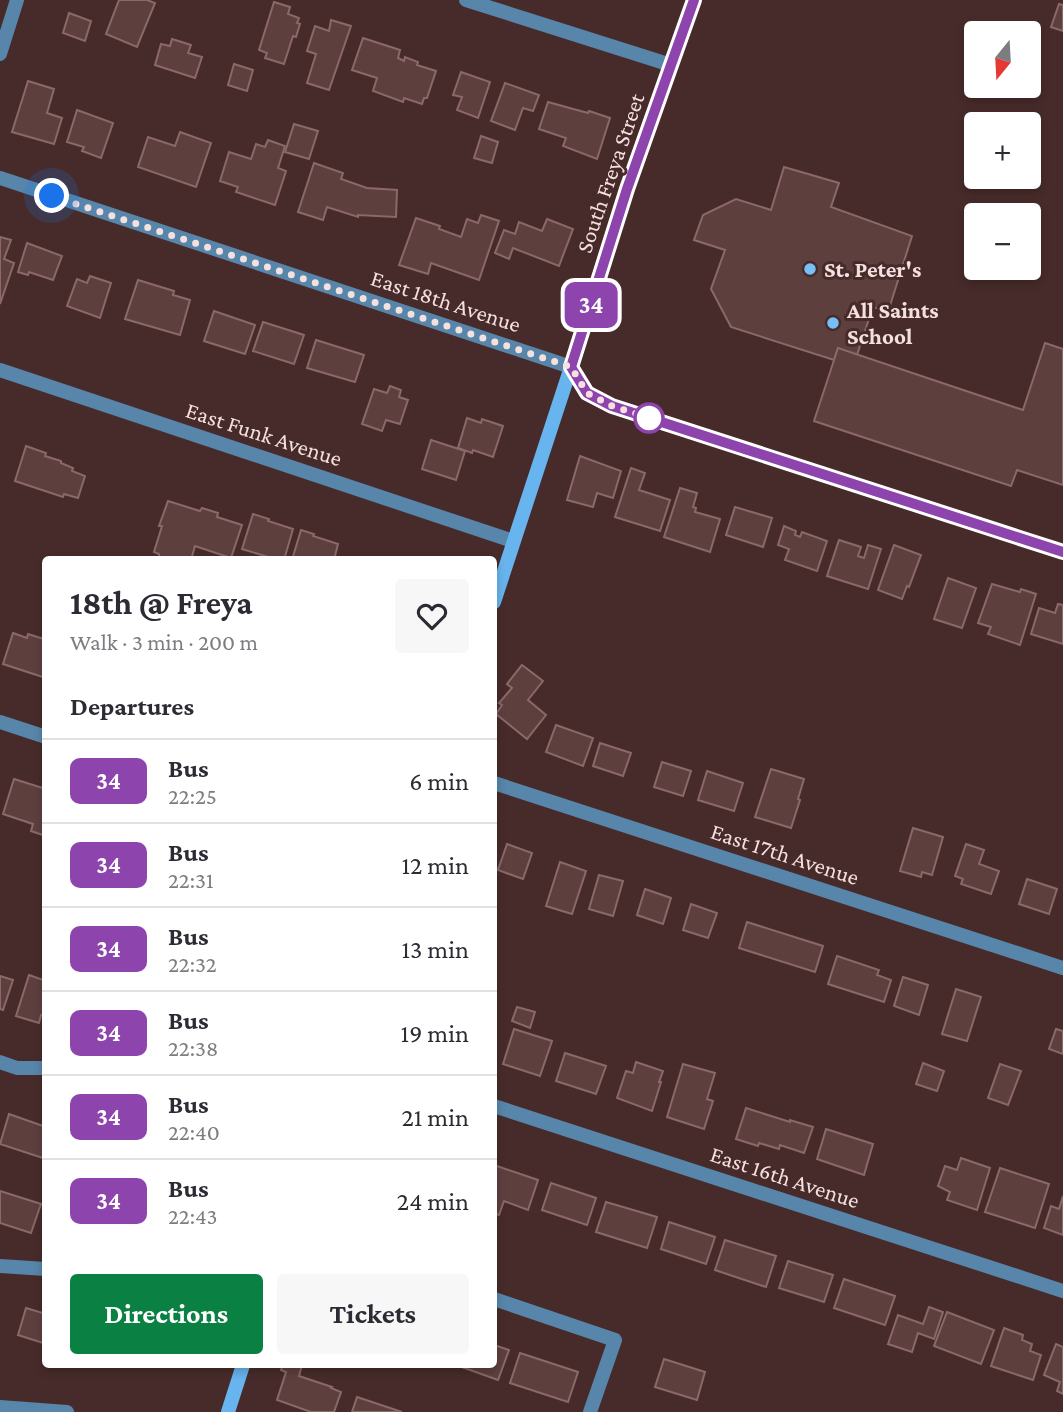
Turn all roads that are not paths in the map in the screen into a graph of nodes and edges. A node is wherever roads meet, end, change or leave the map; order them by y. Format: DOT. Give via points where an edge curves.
graph roads {
  1 [pos="17,0"];
  2 [pos="466,0"];
  3 [pos="694,0"];
  4 [pos="0,54"];
  5 [pos="671,65"];
  6 [pos="0,178"];
  7 [pos="571,367"];
  8 [pos="0,370"];
  9 [pos="513,541"];
  10 [pos="1063,552"];
  11 [pos="497,592"];
  12 [pos="0,722"];
  13 [pos="42,736"];
  14 [pos="497,784"];
  15 [pos="1063,968"];
  16 [pos="0,1062"];
  17 [pos="42,1069"];
  18 [pos="497,1107"];
  19 [pos="0,1266"];
  20 [pos="42,1269"];
  21 [pos="1063,1291"];
  22 [pos="497,1300"];
  23 [pos="242,1368"];
  24 [pos="0,1407"];
  25 [pos="67,1412"];
  26 [pos="228,1412"];
  27 [pos="590,1412"];
  1 -- 4 [label="street"];
  2 -- 5 [label="street"];
  3 -- 5 [label="main road, South Freya Street"];
  5 -- 7 [label="main road, South Freya Street"];
  6 -- 7 [label="street, East 18th Avenue"];
  7 -- 9 [label="main road, South Freya Street"];
  7 -- 10 [label="street" via="587,393 612,406"];
  8 -- 9 [label="street, East Funk Avenue"];
  9 -- 11 [label="main road, South Freya Street"];
  12 -- 13 [label="street"];
  14 -- 15 [label="street, East 17th Avenue"];
  16 -- 17 [label="street"];
  18 -- 21 [label="street, East 16th Avenue"];
  19 -- 20 [label="street"];
  22 -- 27 [label="street" via="615,1340"];
  23 -- 26 [label="main road"];
  24 -- 25 [label="street"];
}
